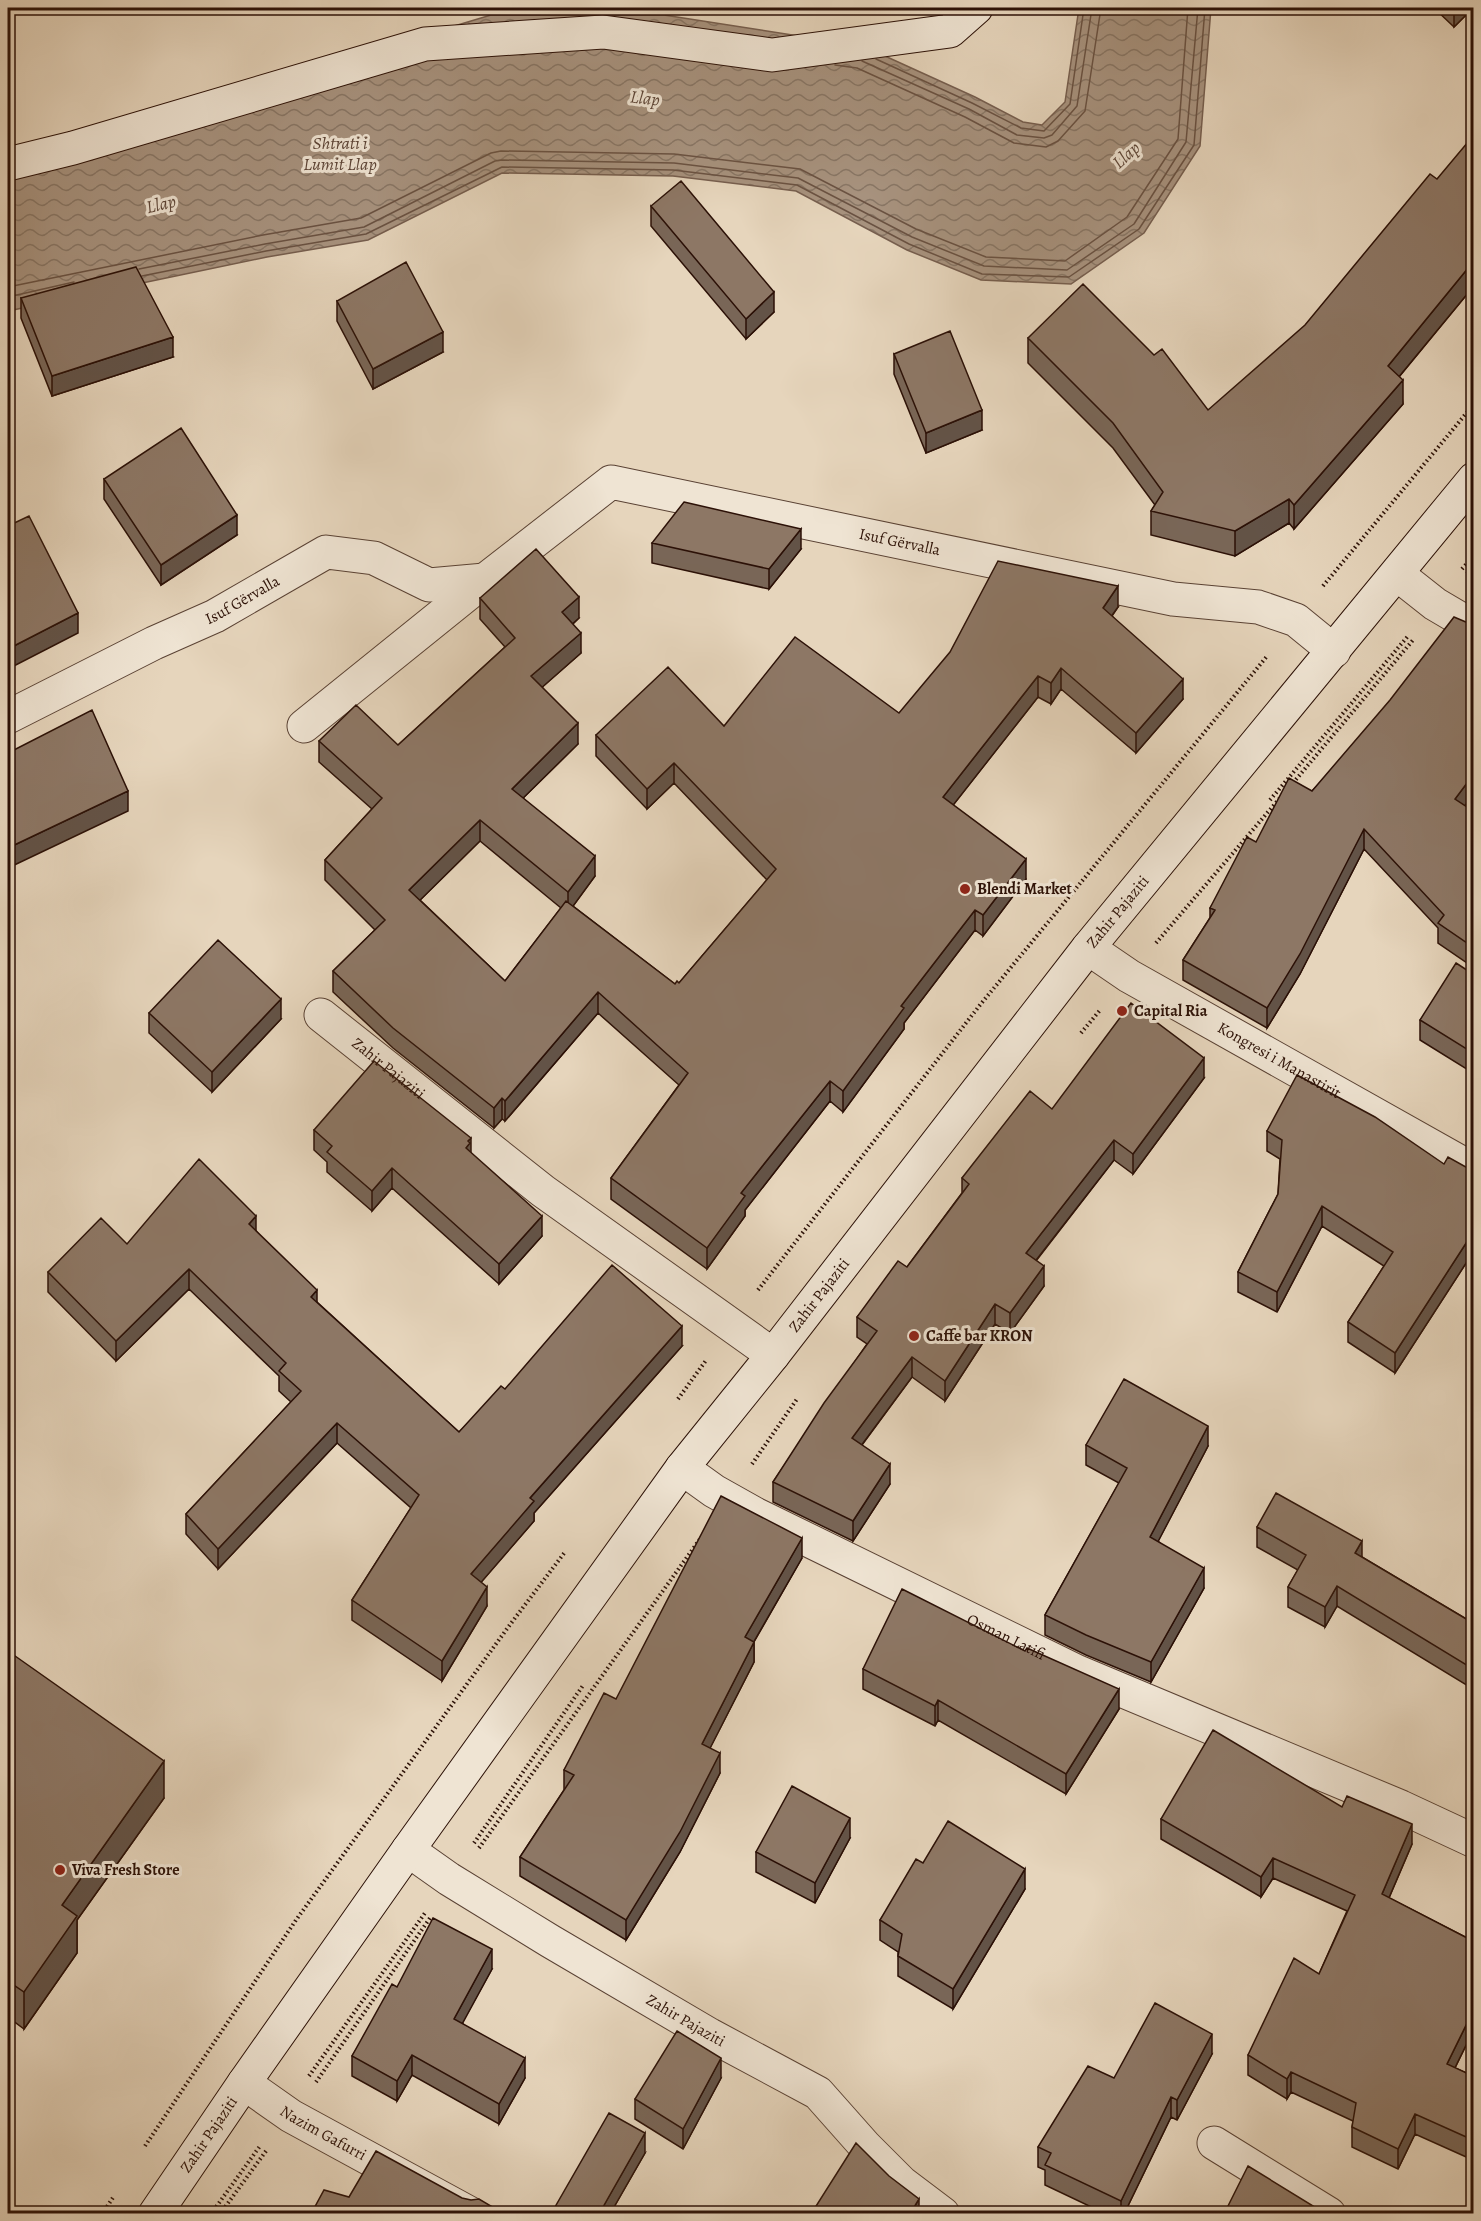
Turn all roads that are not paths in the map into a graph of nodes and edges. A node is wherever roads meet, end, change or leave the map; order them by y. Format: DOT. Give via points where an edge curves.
graph roads {
  1 [pos="976,8"];
  2 [pos="8,164"];
  3 [pos="1473,479"];
  4 [pos="1397,574"];
  5 [pos="485,580"];
  6 [pos="1473,627"];
  7 [pos="1334,651"];
  8 [pos="8,717"];
  9 [pos="304,726"];
  10 [pos="1088,948"];
  11 [pos="321,1015"];
  12 [pos="1473,1170"];
  13 [pos="773,1355"];
  14 [pos="682,1467"];
  15 [pos="1473,1841"];
  16 [pos="408,1850"];
  17 [pos="244,2083"];
  18 [pos="1214,2143"];
  19 [pos="155,2214"];
  20 [pos="471,2214"];
  21 [pos="943,2214"];
  22 [pos="1329,2214"];
  1 -- 2 [label="street" via="950,31 772,55 603,32 425,44"];
  3 -- 4 [label="street, Zahir Pajaziti"];
  4 -- 6 [label="street"];
  4 -- 7 [label="street, Zahir Pajaziti"];
  5 -- 7 [label="street, Isuf Gërvalla" via="611,482 1173,599 1258,607 1296,620"];
  5 -- 8 [label="street, Isuf Gërvalla" via="429,585 374,558 326,552 215,616"];
  5 -- 9 [label="street, Isuf Gërvalla"];
  7 -- 10 [label="street, Zahir Pajaziti"];
  10 -- 12 [label="street, Kongresi i Manastirit" via="1129,976"];
  10 -- 13 [label="street, Zahir Pajaziti"];
  11 -- 13 [label="street, Zahir Pajaziti" via="543,1191"];
  13 -- 14 [label="street, Zahir Pajaziti"];
  14 -- 15 [label="street, Osman Latifi" via="728,1500 1078,1672"];
  14 -- 16 [label="street, Zahir Pajaziti"];
  16 -- 17 [label="street, Zahir Pajaziti"];
  16 -- 21 [label="street, Zahir Pajaziti" via="549,1941 818,2094 902,2183"];
  17 -- 19 [label="street, Zahir Pajaziti"];
  17 -- 20 [label="street, Nazim Gafurri" via="288,2114"];
  18 -- 22 [label="street"];
}
